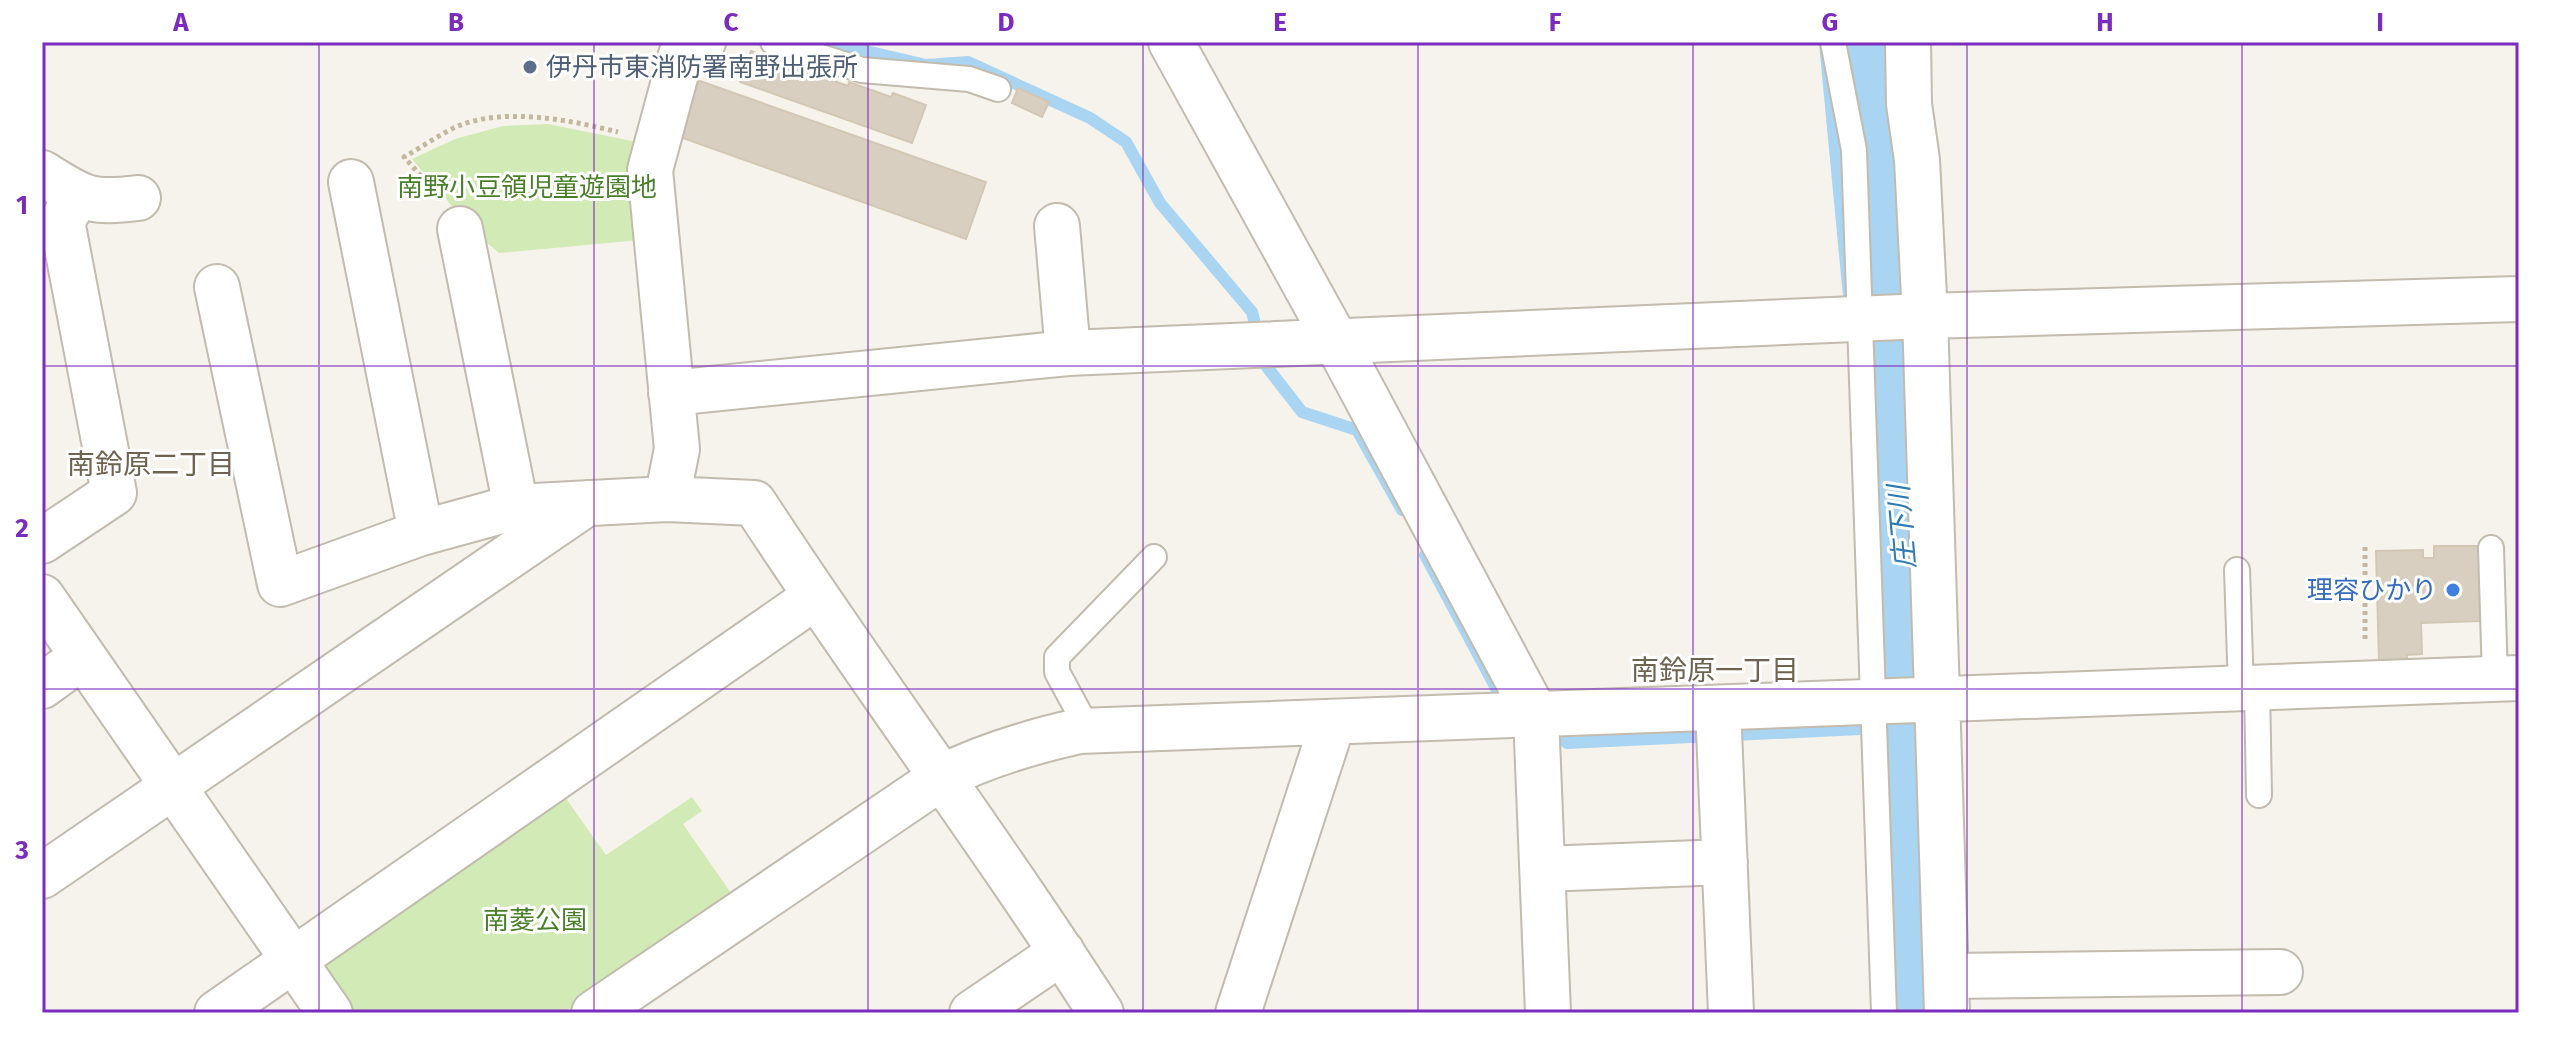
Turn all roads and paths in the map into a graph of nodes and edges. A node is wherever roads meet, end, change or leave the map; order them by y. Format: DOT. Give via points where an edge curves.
graph roads {
  1 [pos="703,42"];
  2 [pos="773,42"];
  3 [pos="1171,42"];
  4 [pos="1833,42"];
  5 [pos="1908,42"];
  6 [pos="998,89"];
  7 [pos="657,142"];
  8 [pos="351,182"];
  9 [pos="60,184"];
  10 [pos="138,198"];
  11 [pos="1057,226"];
  12 [pos="460,229"];
  13 [pos="217,287"];
  14 [pos="58,290"];
  15 [pos="2519,299"];
  16 [pos="1925,316"];
  17 [pos="1860,318"];
  18 [pos="1336,341"];
  19 [pos="1068,353"];
  20 [pos="671,393"];
  21 [pos="667,499"];
  22 [pos="589,502"];
  23 [pos="516,507"];
  24 [pos="421,533"];
  25 [pos="42,541"];
  26 [pos="2365,547"];
  27 [pos="2491,548"];
  28 [pos="1154,557"];
  29 [pos="2237,570"];
  30 [pos="42,597"];
  31 [pos="815,597"];
  32 [pos="82,657"];
  33 [pos="2507,678"];
  34 [pos="2365,684"];
  35 [pos="42,686"];
  36 [pos="2249,688"];
  37 [pos="1902,702"];
  38 [pos="1718,708"];
  39 [pos="1536,715"];
  40 [pos="1333,722"];
  41 [pos="1089,731"];
  42 [pos="942,777"];
  43 [pos="172,787"];
  44 [pos="2259,795"];
  45 [pos="1725,862"];
  46 [pos="1543,869"];
  47 [pos="42,876"];
  48 [pos="1062,952"];
  49 [pos="295,961"];
  50 [pos="2280,972"];
  51 [pos="1946,994"];
  52 [pos="217,1013"];
  53 [pos="330,1013"];
  54 [pos="594,1013"];
  55 [pos="972,1013"];
  56 [pos="1101,1013"];
  57 [pos="1238,1013"];
  58 [pos="1548,1013"];
  59 [pos="1731,1013"];
  60 [pos="1884,1013"];
  1 -- 7 [label="street" via="681,55"];
  2 -- 6 [label="lane" via="862,70 969,79"];
  3 -- 18 [label="street"];
  4 -- 17 [label="lane" via="1854,150"];
  5 -- 16 [label="street"];
  7 -- 12 [label="path" via="582,123 510,116 460,126 404,157 454,213"];
  7 -- 20 [label="street" via="650,170"];
  8 -- 24 [label="street"];
  9 -- 10 [label="street" via="101,202"];
  9 -- 14 [label="street"];
  11 -- 19 [label="street"];
  12 -- 23 [label="street"];
  13 -- 24 [label="street" via="280,584"];
  14 -- 25 [label="street" via="114,493"];
  15 -- 16 [label="street"];
  16 -- 17 [label="street"];
  16 -- 37 [label="street"];
  17 -- 18 [label="street"];
  17 -- 37 [label="lane"];
  18 -- 19 [label="street"];
  18 -- 39 [label="street"];
  19 -- 20 [label="street"];
  20 -- 21 [label="street" via="677,449"];
  21 -- 22 [label="street"];
  21 -- 31 [label="street" via="754,503"];
  22 -- 23 [label="street"];
  22 -- 43 [label="street"];
  23 -- 24 [label="street"];
  26 -- 34 [label="path"];
  27 -- 33 [label="lane"];
  28 -- 41 [label="lane" via="1057,657 1057,672"];
  29 -- 36 [label="lane"];
  30 -- 32 [label="street"];
  31 -- 42 [label="street"];
  31 -- 49 [label="street"];
  32 -- 35 [label="street"];
  32 -- 43 [label="street"];
  33 -- 34 [label="street"];
  34 -- 36 [label="street"];
  36 -- 37 [label="street"];
  36 -- 44 [label="lane"];
  37 -- 38 [label="street"];
  37 -- 51 [label="street"];
  37 -- 60 [label="lane"];
  38 -- 39 [label="street"];
  38 -- 45 [label="street"];
  39 -- 40 [label="street"];
  39 -- 46 [label="street"];
  40 -- 41 [label="street"];
  40 -- 57 [label="street"];
  41 -- 42 [label="street" via="1027,742"];
  42 -- 48 [label="street"];
  42 -- 54 [label="street"];
  43 -- 47 [label="street"];
  43 -- 49 [label="street"];
  45 -- 46 [label="street"];
  45 -- 59 [label="street"];
  46 -- 58 [label="street"];
  48 -- 55 [label="street"];
  48 -- 56 [label="street"];
  49 -- 52 [label="street"];
  49 -- 53 [label="street"];
  50 -- 51 [label="street"];
}
